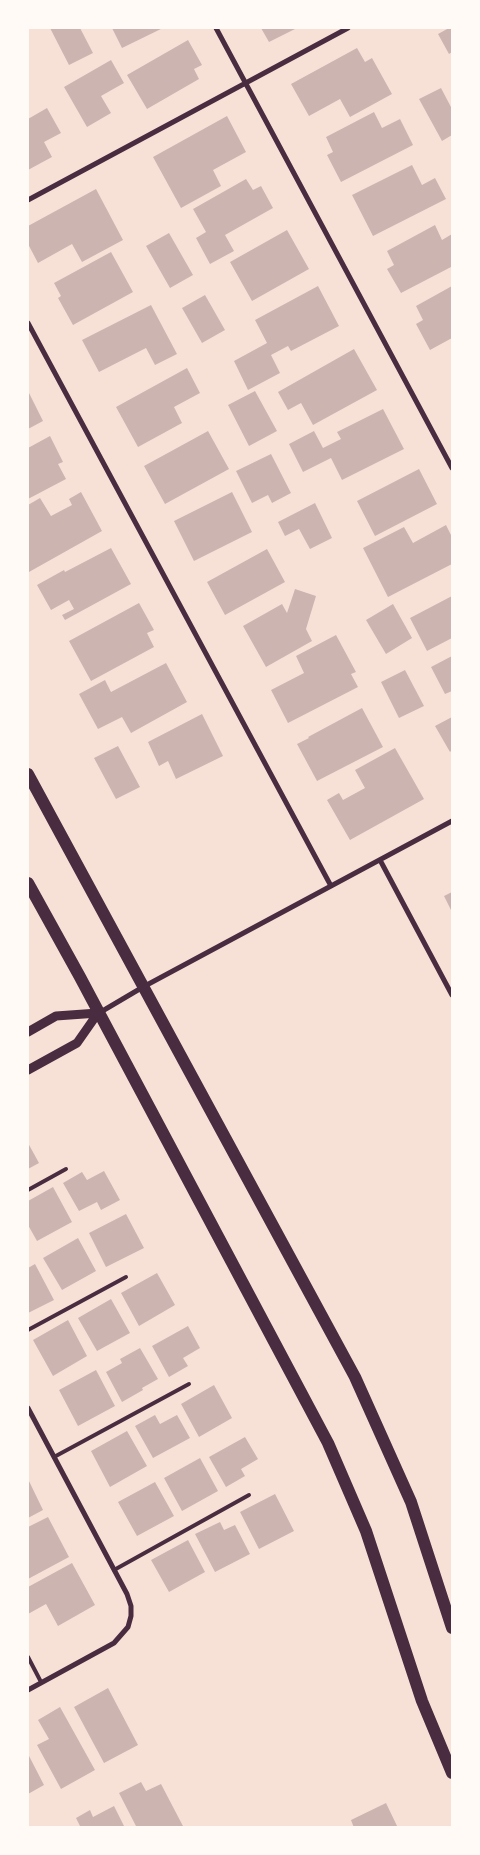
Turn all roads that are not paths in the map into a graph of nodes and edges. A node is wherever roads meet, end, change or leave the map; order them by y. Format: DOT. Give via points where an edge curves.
graph roads {
  1 [pos="216,28"];
  2 [pos="348,28"];
  3 [pos="246,82"];
  4 [pos="28,200"];
  5 [pos="28,323"];
  6 [pos="452,468"];
  7 [pos="28,774"];
  8 [pos="452,821"];
  9 [pos="380,860"];
  10 [pos="28,883"];
  11 [pos="331,886"];
  12 [pos="143,987"];
  13 [pos="452,995"];
  14 [pos="98,1013"];
  15 [pos="28,1032"];
  16 [pos="28,1070"];
  17 [pos="66,1169"];
  18 [pos="28,1190"];
  19 [pos="126,1277"];
  20 [pos="28,1330"];
  21 [pos="189,1384"];
  22 [pos="28,1408"];
  23 [pos="54,1457"];
  24 [pos="249,1494"];
  25 [pos="114,1570"];
  26 [pos="452,1628"];
  27 [pos="28,1657"];
  28 [pos="41,1682"];
  29 [pos="28,1690"];
  30 [pos="452,1773"];
  1 -- 3 [label="street"];
  2 -- 3 [label="street"];
  3 -- 4 [label="street"];
  3 -- 6 [label="street"];
  5 -- 11 [label="street"];
  7 -- 12 [label="main road"];
  8 -- 9 [label="street"];
  9 -- 11 [label="street"];
  9 -- 13 [label="street"];
  10 -- 14 [label="main road"];
  11 -- 12 [label="street"];
  12 -- 14 [label="street"];
  12 -- 26 [label="main road" via="355,1377 411,1502"];
  14 -- 15 [label="street" via="56,1016"];
  14 -- 16 [label="street" via="77,1043"];
  14 -- 30 [label="main road" via="328,1443 366,1531 422,1701"];
  17 -- 18 [label="lane"];
  19 -- 20 [label="lane"];
  21 -- 23 [label="lane"];
  22 -- 23 [label="street"];
  23 -- 25 [label="street"];
  24 -- 25 [label="lane"];
  25 -- 28 [label="street" via="131,1606 128,1627 114,1643"];
  27 -- 28 [label="lane"];
  28 -- 29 [label="street"];
}
